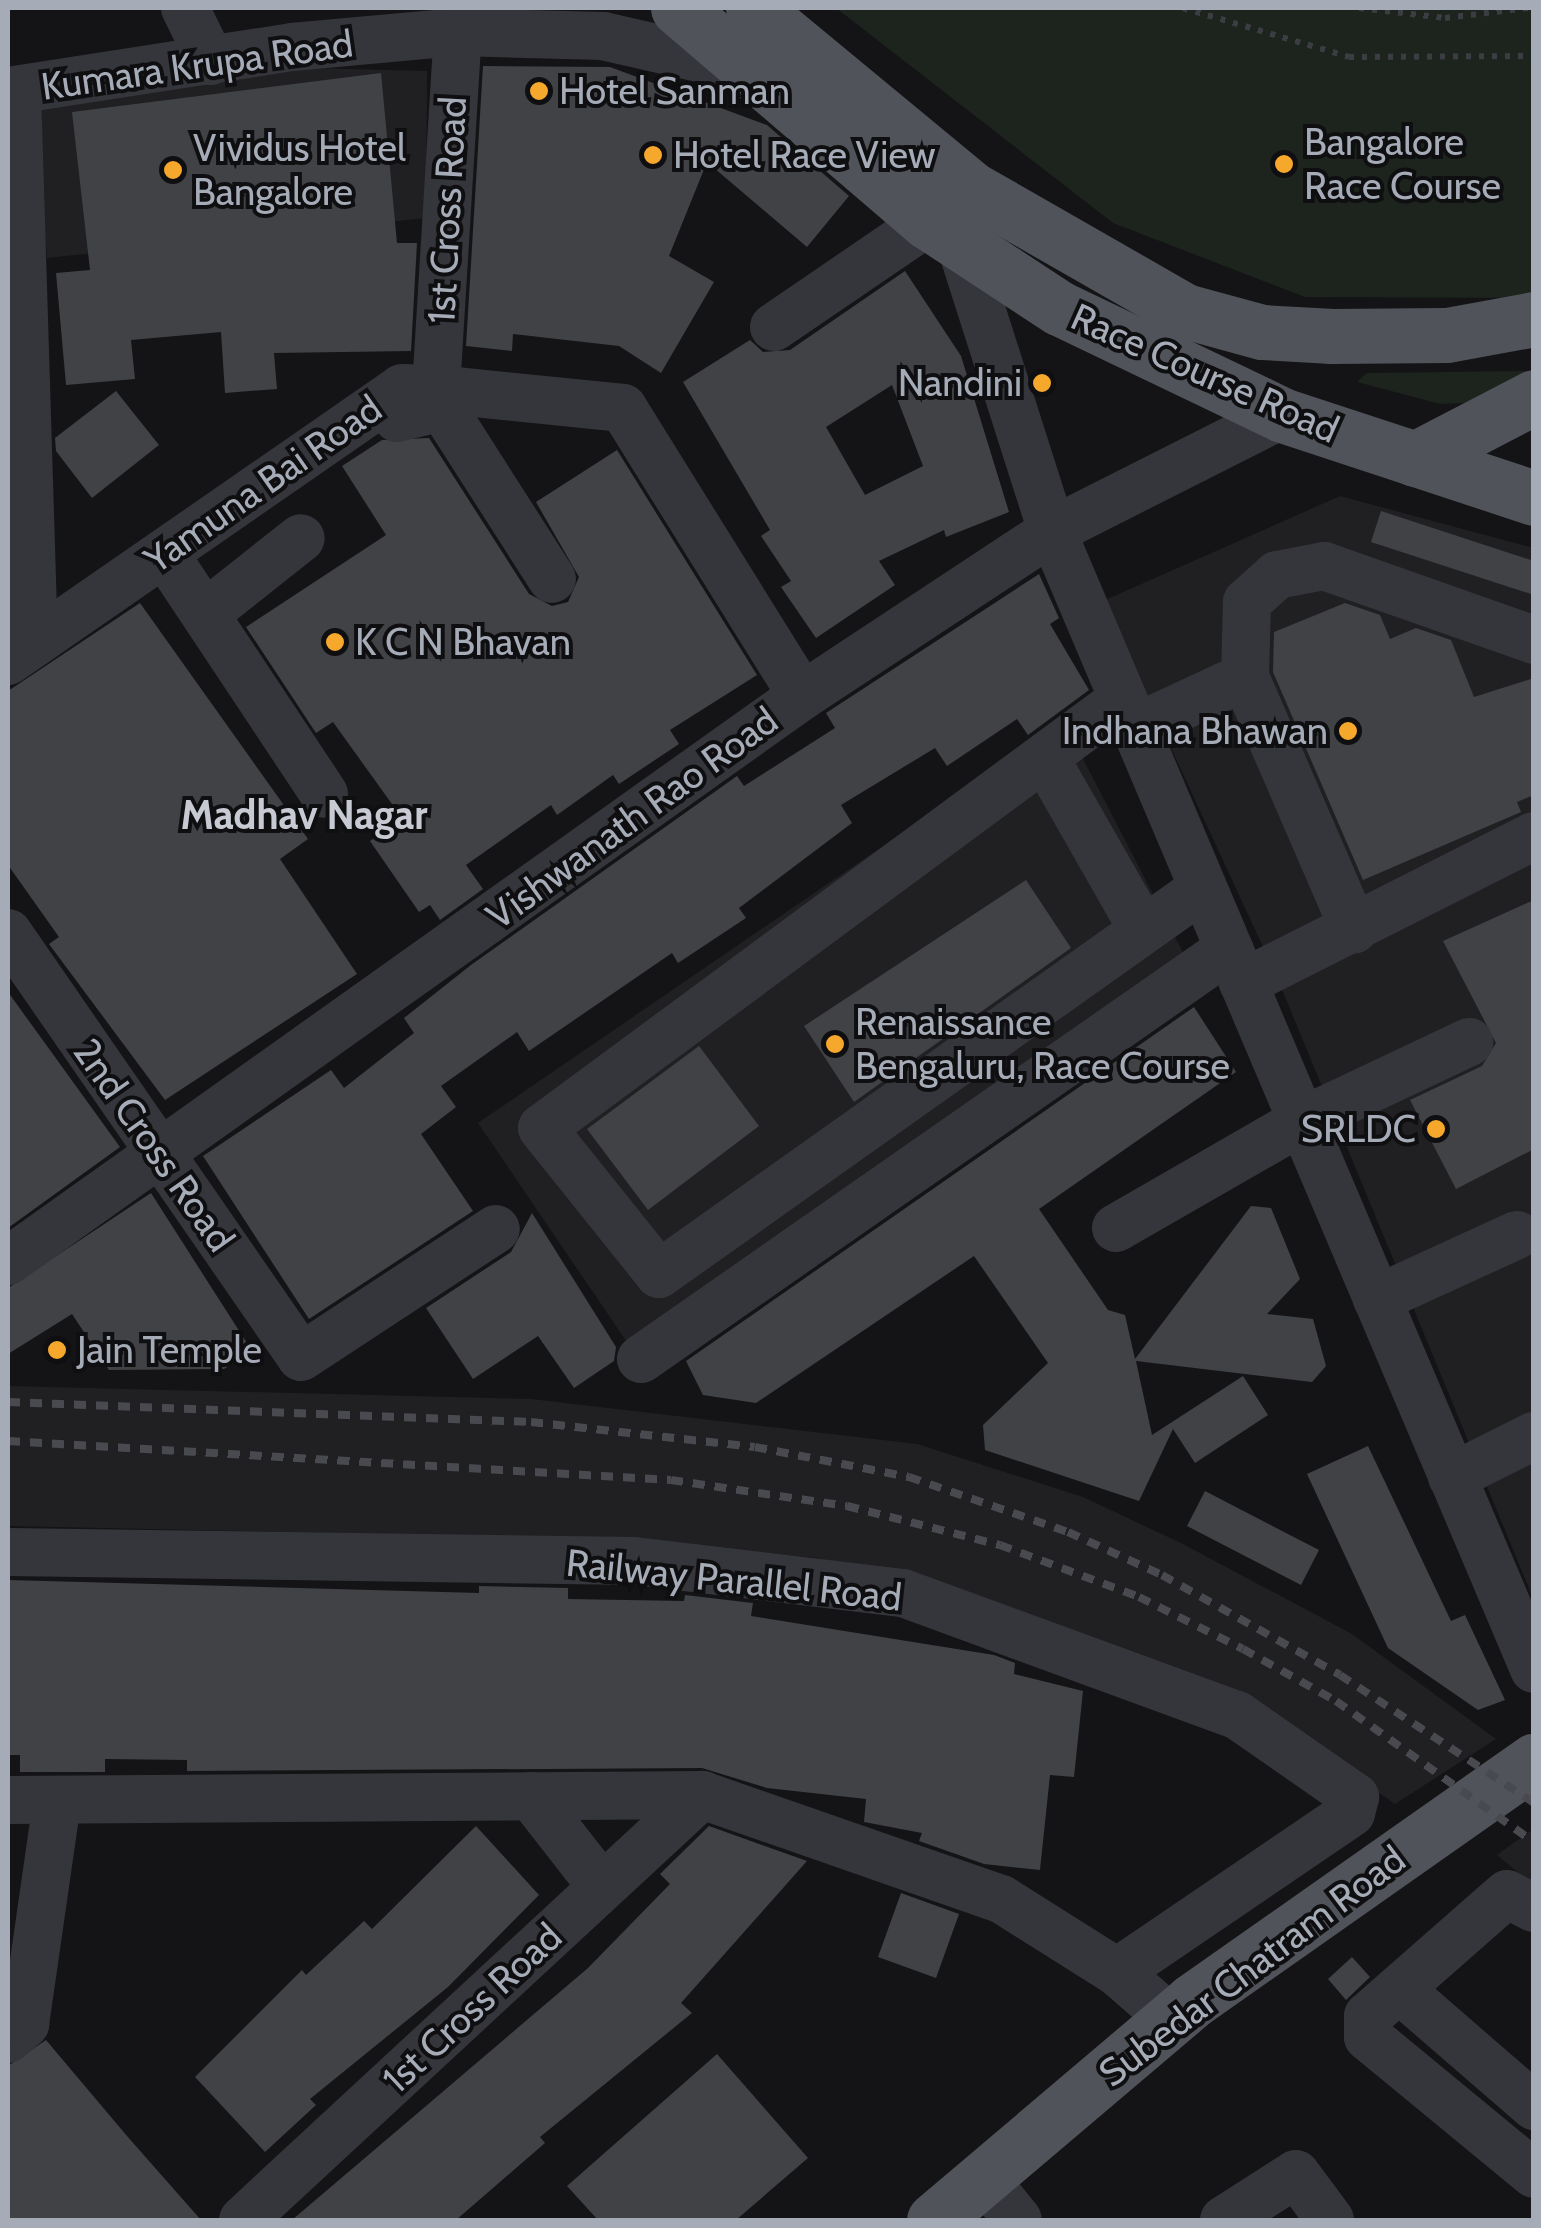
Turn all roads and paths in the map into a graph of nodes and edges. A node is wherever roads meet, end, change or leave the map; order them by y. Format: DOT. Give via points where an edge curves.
graph roads {
  1 [pos="185,8"];
  2 [pos="362,8"];
  3 [pos="678,8"];
  4 [pos="753,8"];
  5 [pos="1183,8"];
  6 [pos="1358,8"];
  7 [pos="1529,8"];
  8 [pos="458,32"];
  9 [pos="292,47"];
  10 [pos="1534,56"];
  11 [pos="211,61"];
  12 [pos="744,68"];
  13 [pos="12,91"];
  14 [pos="945,236"];
  15 [pos="1534,319"];
  16 [pos="774,327"];
  17 [pos="1332,336"];
  18 [pos="436,389"];
  19 [pos="1534,398"];
  20 [pos="372,409"];
  21 [pos="1282,415"];
  22 [pos="1415,459"];
  23 [pos="1534,498"];
  24 [pos="1052,531"];
  25 [pos="301,538"];
  26 [pos="164,553"];
  27 [pos="552,579"];
  28 [pos="206,614"];
  29 [pos="1534,640"];
  30 [pos="21,652"];
  31 [pos="1246,677"];
  32 [pos="802,696"];
  33 [pos="1129,714"];
  34 [pos="1045,758"];
  35 [pos="324,794"];
  36 [pos="1534,836"];
  37 [pos="1204,888"];
  38 [pos="1142,928"];
  39 [pos="1354,929"];
  40 [pos="8,932"];
  41 [pos="1236,966"];
  42 [pos="1469,1042"];
  43 [pos="1302,1121"];
  44 [pos="162,1156"];
  45 [pos="1116,1228"];
  46 [pos="496,1230"];
  47 [pos="1517,1235"];
  48 [pos="8,1261"];
  49 [pos="1377,1299"];
  50 [pos="642,1359"];
  51 [pos="1534,1436"];
  52 [pos="1452,1476"];
  53 [pos="8,1552"];
  54 [pos="1520,1596"];
  55 [pos="1534,1668"];
  56 [pos="1534,1761"];
  57 [pos="702,1795"];
  58 [pos="531,1796"];
  59 [pos="8,1800"];
  60 [pos="57,1802"];
  61 [pos="602,1887"];
  62 [pos="1534,1908"];
  63 [pos="1117,1972"];
  64 [pos="1399,1989"];
  65 [pos="1172,2018"];
  66 [pos="8,2039"];
  67 [pos="1534,2106"];
  68 [pos="1534,2174"];
  69 [pos="983,2177"];
  70 [pos="242,2220"];
  71 [pos="934,2220"];
  72 [pos="1018,2220"];
  73 [pos="1224,2220"];
  74 [pos="1330,2220"];
  1 -- 11 [label="street"];
  2 -- 9 [label="street"];
  3 -- 12 [label="main road, Race Course Road"];
  4 -- 17 [label="main road, Race Course Road" via="972,188 1096,264 1185,310 1262,332"];
  5 -- 10 [label="path" via="1349,58"];
  6 -- 7 [label="path" via="1445,18"];
  8 -- 9 [label="street, Kumara Krupa Road"];
  8 -- 12 [label="street, Kumara Krupa Road" via="602,36"];
  8 -- 18 [label="street, 1st Cross Road"];
  9 -- 11 [label="street, Kumara Krupa Road"];
  11 -- 13 [label="street, Kumara Krupa Road"];
  12 -- 14 [label="main road, Race Course Road"];
  13 -- 30 [label="street"];
  14 -- 16 [label="street"];
  14 -- 21 [label="main road, Race Course Road" via="1150,358"];
  14 -- 24 [label="street"];
  15 -- 17 [label="main road, Race Course Road" via="1447,336"];
  17 -- 21 [label="main road"];
  18 -- 20 [label="street, Yamuna Bai Road" via="402,388"];
  18 -- 32 [label="street, Yamuna Bai Road" via="624,408"];
  19 -- 22 [label="main road"];
  20 -- 26 [label="street, Yamuna Bai Road"];
  20 -- 27 [label="street" via="380,422 442,407"];
  21 -- 22 [label="main road, Race Course Road"];
  21 -- 24 [label="street, Vishwanath Rao Road"];
  22 -- 23 [label="main road, Race Course Road"];
  24 -- 32 [label="street, Vishwanath Rao Road"];
  24 -- 33 [label="street"];
  25 -- 28 [label="street"];
  26 -- 28 [label="street"];
  26 -- 30 [label="street, Yamuna Bai Road"];
  28 -- 35 [label="street"];
  29 -- 31 [label="street" via="1324,566 1277,576 1248,602"];
  31 -- 33 [label="street"];
  31 -- 39 [label="street"];
  32 -- 44 [label="street, Vishwanath Rao Road"];
  33 -- 34 [label="street"];
  33 -- 37 [label="street"];
  34 -- 38 [label="street"];
  34 -- 38 [label="street" via="542,1128 658,1274"];
  36 -- 39 [label="street"];
  37 -- 38 [label="street"];
  37 -- 41 [label="street"];
  39 -- 41 [label="street"];
  40 -- 44 [label="street, 2nd Cross Road"];
  41 -- 43 [label="street"];
  41 -- 50 [label="street"];
  42 -- 43 [label="street"];
  43 -- 45 [label="street"];
  43 -- 49 [label="street"];
  44 -- 46 [label="street, 2nd Cross Road" via="302,1356"];
  44 -- 48 [label="street, Vishwanath Rao Road"];
  47 -- 49 [label="street"];
  49 -- 52 [label="street"];
  51 -- 52 [label="street"];
  52 -- 54 [label="street"];
  53 -- 63 [label="street, Railway Parallel Road" via="634,1561 903,1593 1238,1715 1355,1797 1350,1813"];
  54 -- 55 [label="street"];
  56 -- 65 [label="main road, Subedar Chatram Road"];
  57 -- 58 [label="street"];
  57 -- 61 [label="street, 1st Cross Road"];
  57 -- 63 [label="street" via="1001,1899"];
  58 -- 60 [label="street"];
  58 -- 61 [label="street"];
  59 -- 60 [label="street"];
  60 -- 66 [label="street" via="24,2024"];
  61 -- 70 [label="street, 1st Cross Road"];
  62 -- 64 [label="street" via="1507,1894"];
  63 -- 65 [label="street"];
  64 -- 67 [label="street"];
  64 -- 68 [label="street" via="1368,2016 1368,2037"];
  65 -- 69 [label="main road, Subedar Chatram Road"];
  69 -- 71 [label="main road, Subedar Chatram Road"];
  69 -- 72 [label="street"];
  73 -- 74 [label="street" via="1296,2174"];
}
